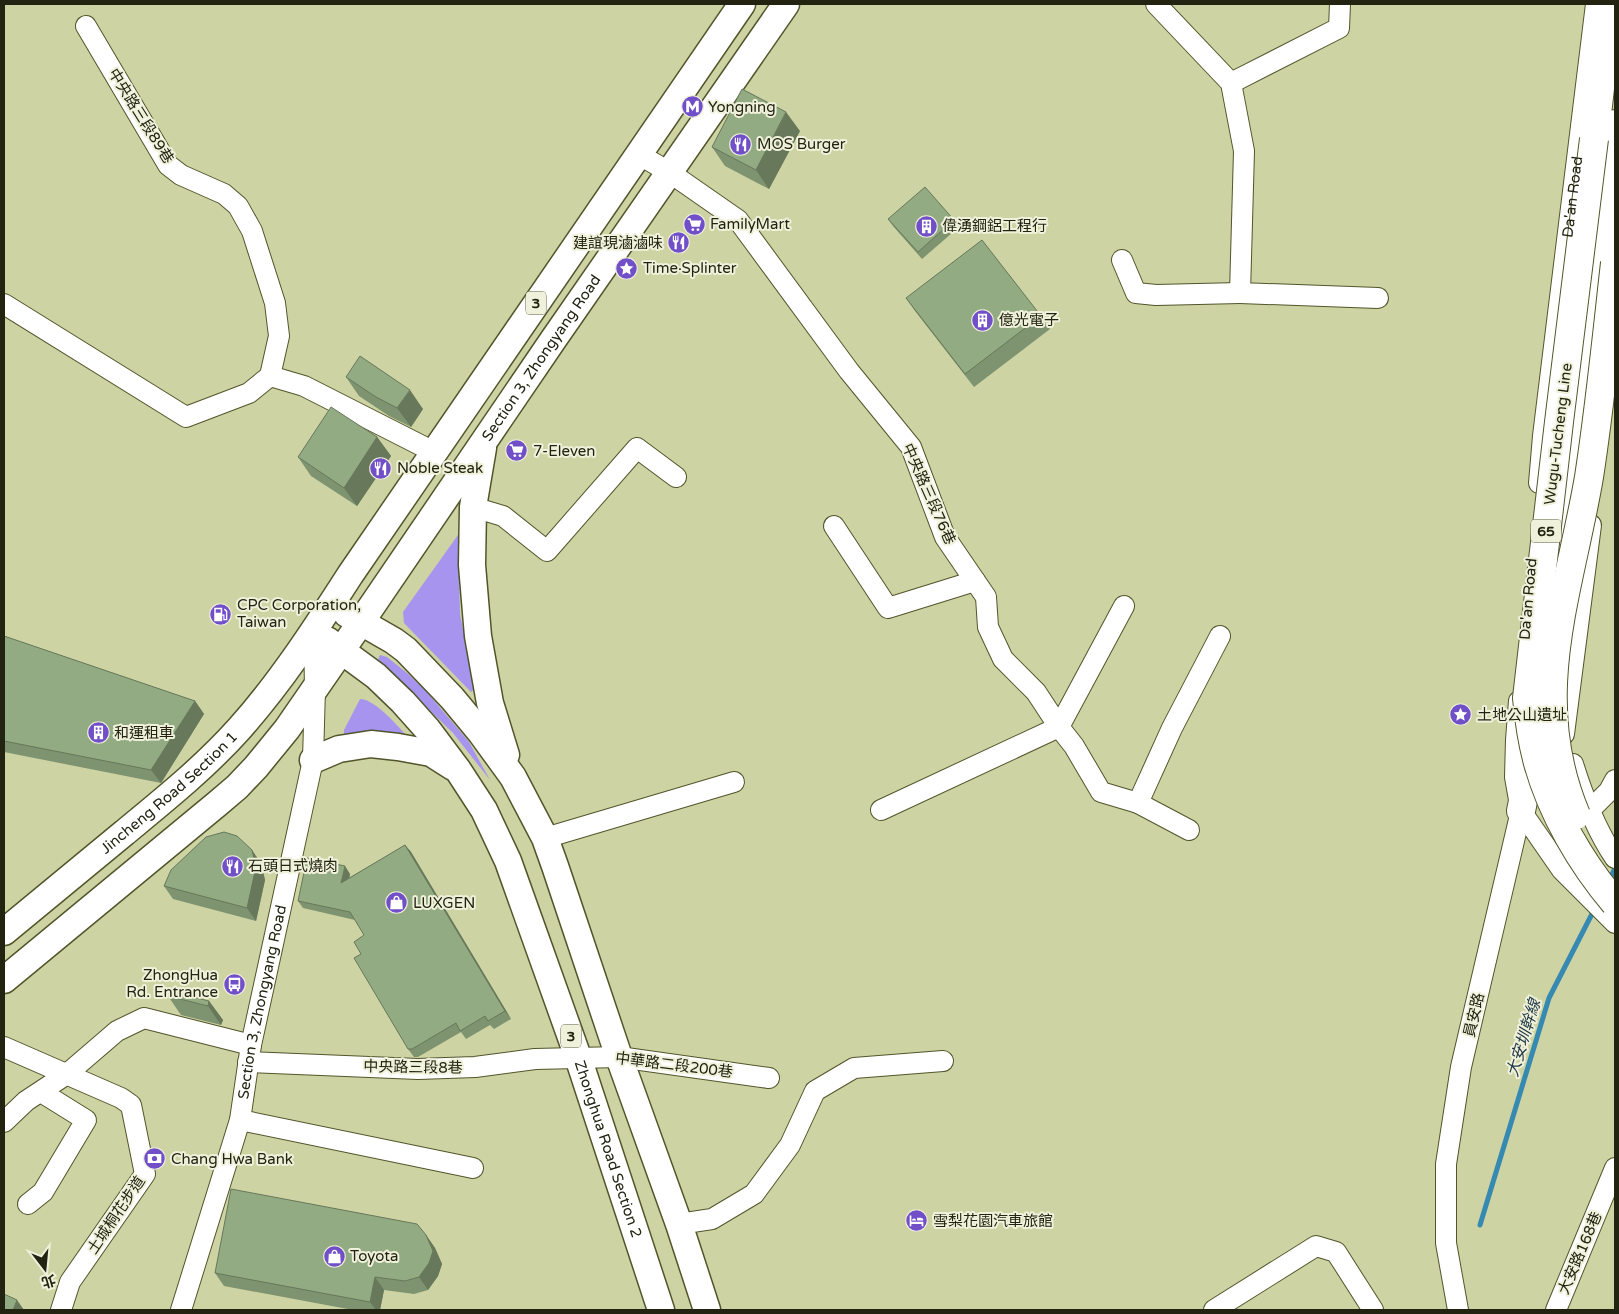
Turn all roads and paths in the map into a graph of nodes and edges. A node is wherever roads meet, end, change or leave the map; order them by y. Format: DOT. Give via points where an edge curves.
graph roads {
  1 [pos="742,4"];
  2 [pos="786,4"];
  3 [pos="1156,4"];
  4 [pos="1340,4"];
  5 [pos="1605,9"];
  6 [pos="86,26"];
  7 [pos="1231,83"];
  8 [pos="1614,133"];
  9 [pos="638,154"];
  10 [pos="669,172"];
  11 [pos="1122,260"];
  12 [pos="1615,262"];
  13 [pos="1240,293"];
  14 [pos="1378,298"];
  15 [pos="4,304"];
  16 [pos="1615,346"];
  17 [pos="270,376"];
  18 [pos="485,439"];
  19 [pos="434,452"];
  20 [pos="676,477"];
  21 [pos="473,507"];
  22 [pos="834,526"];
  23 [pos="975,581"];
  24 [pos="332,604"];
  25 [pos="1124,606"];
  26 [pos="361,622"];
  27 [pos="314,632"];
  28 [pos="1220,636"];
  29 [pos="342,650"];
  30 [pos="315,688"];
  31 [pos="1059,727"];
  32 [pos="1564,733"];
  33 [pos="313,760"];
  34 [pos="458,770"];
  35 [pos="513,777"];
  36 [pos="1615,780"];
  37 [pos="734,782"];
  38 [pos="1138,803"];
  39 [pos="881,810"];
  40 [pos="1590,810"];
  41 [pos="1521,811"];
  42 [pos="1189,830"];
  43 [pos="545,838"];
  44 [pos="1615,858"];
  45 [pos="1615,884"];
  46 [pos="1615,904"];
  47 [pos="1615,923"];
  48 [pos="4,932"];
  49 [pos="4,980"];
  50 [pos="4,1047"];
  51 [pos="250,1053"];
  52 [pos="619,1056"];
  53 [pos="578,1057"];
  54 [pos="943,1061"];
  55 [pos="67,1074"];
  56 [pos="769,1078"];
  57 [pos="41,1092"];
  58 [pos="240,1120"];
  59 [pos="4,1122"];
  60 [pos="473,1168"];
  61 [pos="1615,1168"];
  62 [pos="28,1204"];
  63 [pos="679,1224"];
  64 [pos="61,1310"];
  65 [pos="181,1310"];
  66 [pos="661,1310"];
  67 [pos="707,1310"];
  68 [pos="1214,1310"];
  69 [pos="1373,1310"];
  70 [pos="1458,1310"];
  71 [pos="1556,1310"];
  1 -- 9 [label="main road, 3"];
  2 -- 10 [label="main road, Section 3, Zhongyang Road / 3"];
  3 -- 7 [label="street"];
  4 -- 7 [label="street" via="1339,28"];
  5 -- 8 [label="highway"];
  5 -- 41 [label="street, Da'an Road" via="1543,436 1516,740 1515,776"];
  5 -- 46 [label="highway, Wugu-Tucheng Line / 65, bridge" via="1528,698 1530,729 1538,763 1559,817 1588,867"];
  6 -- 17 [label="street, 中央路三段89巷" via="168,165 181,175 224,194 238,206 252,231 275,303 280,336"];
  7 -- 13 [label="street" via="1244,151"];
  8 -- 41 [label="highway" via="1544,696"];
  9 -- 10 [label="street, 中央路三段76巷"];
  9 -- 19 [label="main road, 3"];
  10 -- 18 [label="main road, Section 3, Zhongyang Road / 3"];
  10 -- 23 [label="street, 中央路三段76巷" via="738,220 849,371 912,447 945,537"];
  11 -- 13 [label="street" via="1136,293"];
  12 -- 45 [label="highway, 65, bridge" via="1594,440 1556,644 1552,696 1555,736 1567,788 1587,838"];
  13 -- 14 [label="street"];
  15 -- 17 [label="street" via="186,418 250,393"];
  16 -- 32 [label="street"];
  17 -- 19 [label="street" via="304,386"];
  18 -- 21 [label="main road, 3"];
  18 -- 26 [label="main road, Section 3, Zhongyang Road"];
  19 -- 24 [label="main road, 3"];
  20 -- 21 [label="street" via="637,448 547,551 503,516"];
  21 -- 35 [label="main road, 3" via="472,566 478,636 490,702"];
  22 -- 23 [label="street" via="888,608"];
  23 -- 31 [label="street, 中央路三段76巷" via="986,596 988,627 1003,659 1036,692"];
  24 -- 26 [label="main road, 3"];
  24 -- 27 [label="main road, 3"];
  25 -- 31 [label="street"];
  26 -- 29 [label="main road, Section 3, Zhongyang Road"];
  26 -- 35 [label="main road, 3" via="400,645 429,673 481,733"];
  27 -- 29 [label="main road, 3"];
  27 -- 30 [label="street, Section 3, Zhongyang Road"];
  27 -- 48 [label="main road, Jincheng Road Section 1" via="269,694 213,756"];
  28 -- 38 [label="street" via="1172,728"];
  29 -- 30 [label="main road, Section 3, Zhongyang Road"];
  29 -- 34 [label="main road, 3" via="403,702"];
  30 -- 33 [label="street, Section 3, Zhongyang Road"];
  30 -- 49 [label="main road" via="287,729 238,787"];
  31 -- 38 [label="street, 中央路三段76巷" via="1101,792"];
  31 -- 39 [label="street"];
  32 -- 40 [label="street"];
  32 -- 41 [label="street, 員安路" via="1557,758"];
  33 -- 34 [label="main road" via="339,749 371,744 431,754"];
  33 -- 51 [label="street, Section 3, Zhongyang Road"];
  34 -- 53 [label="main road, Zhonghua Road Section 2 / 3" via="484,810 508,861"];
  35 -- 43 [label="main road, 3"];
  36 -- 40 [label="street"];
  37 -- 43 [label="street"];
  38 -- 42 [label="street, 中央路三段76巷"];
  40 -- 44 [label="street"];
  41 -- 47 [label="street, Da'an Road" via="1562,870"];
  41 -- 70 [label="street, 員安路" via="1461,1067 1446,1164 1446,1243"];
  43 -- 52 [label="main road, 3"];
  50 -- 55 [label="street, 土城桐花步道"];
  51 -- 53 [label="street, 中央路三段8巷" via="418,1068 475,1067 535,1058"];
  51 -- 55 [label="street, 中央路三段8巷" via="144,1018 117,1031"];
  51 -- 58 [label="street, Section 3, Zhongyang Road"];
  52 -- 53 [label="street, 中華路二段200巷"];
  52 -- 56 [label="street, 中華路二段200巷"];
  52 -- 63 [label="main road, 3"];
  53 -- 66 [label="main road, Zhonghua Road Section 2 / 3"];
  54 -- 63 [label="street" via="854,1068 815,1090 790,1145 754,1194 712,1219"];
  55 -- 57 [label="street, 中央路三段8巷"];
  55 -- 64 [label="street, 土城桐花步道" via="131,1105 146,1174 70,1282"];
  57 -- 59 [label="street, 中央路三段8巷"];
  57 -- 62 [label="street" via="86,1120 43,1192"];
  58 -- 60 [label="street"];
  58 -- 65 [label="street, Section 3, Zhongyang Road"];
  61 -- 71 [label="street, 大安路168巷"];
  63 -- 67 [label="main road, 3"];
  68 -- 69 [label="street" via="1316,1246 1336,1252"];
}
